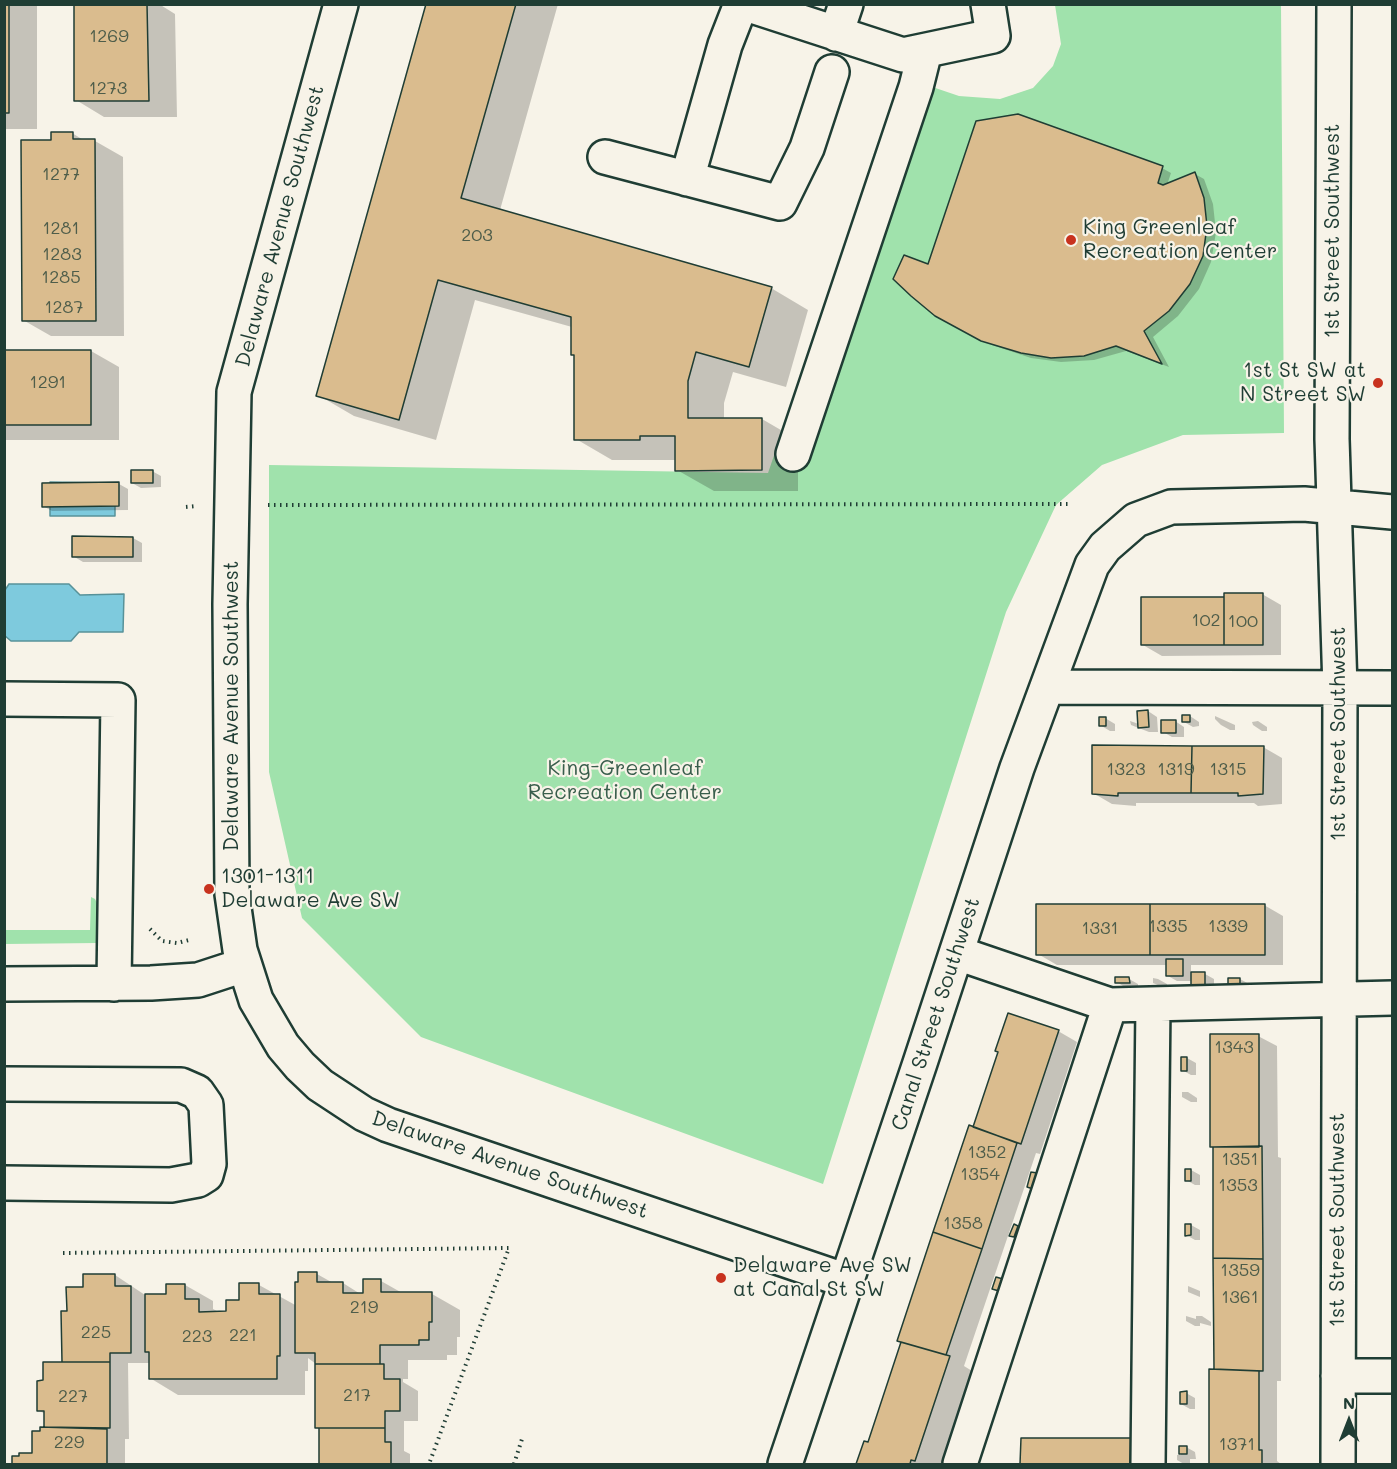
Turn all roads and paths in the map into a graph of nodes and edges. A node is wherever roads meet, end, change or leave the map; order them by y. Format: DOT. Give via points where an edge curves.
graph roads {
  1 [pos="341,4"];
  2 [pos="741,4"];
  3 [pos="746,4"];
  4 [pos="988,4"];
  5 [pos="1334,4"];
  6 [pos="841,19"];
  7 [pos="925,51"];
  8 [pos="832,72"];
  9 [pos="605,157"];
  10 [pos="687,179"];
  11 [pos="793,454"];
  12 [pos="1068,504"];
  13 [pos="232,505"];
  14 [pos="186,507"];
  15 [pos="1336,508"];
  16 [pos="1392,512"];
  17 [pos="1047,687"];
  18 [pos="1340,688"];
  19 [pos="1392,688"];
  20 [pos="4,699"];
  21 [pos="957,953"];
  22 [pos="244,964"];
  23 [pos="4,984"];
  24 [pos="114,984"];
  25 [pos="1339,998"];
  26 [pos="1392,998"];
  27 [pos="1153,1004"];
  28 [pos="1110,1005"];
  29 [pos="4,1084"];
  30 [pos="4,1183"];
  31 [pos="63,1253"];
  32 [pos="847,1281"];
  33 [pos="1338,1376"];
  34 [pos="1392,1376"];
  35 [pos="522,1439"];
  36 [pos="429,1464"];
  37 [pos="514,1464"];
  38 [pos="785,1464"];
  39 [pos="960,1464"];
  40 [pos="1148,1464"];
  41 [pos="1338,1464"];
  1 -- 13 [label="street, Delaware Avenue Southwest" via="234,392"];
  2 -- 10 [label="street" via="725,45"];
  3 -- 6 [label="street"];
  4 -- 7 [label="street" via="993,36"];
  5 -- 15 [label="street, 1st Street Southwest" via="1332,439"];
  6 -- 7 [label="street" via="903,56"];
  7 -- 11 [label="street"];
  8 -- 10 [label="street" via="807,148 780,202"];
  9 -- 10 [label="street"];
  12 -- 13 [label="path"];
  13 -- 14 [label="path"];
  13 -- 22 [label="street, Delaware Avenue Southwest" via="232,894"];
  15 -- 16 [label="street, Canal Street Southwest"];
  15 -- 17 [label="street, Canal Street Southwest" via="1304,504 1171,507 1136,520 1105,547 1092,565"];
  15 -- 18 [label="street, 1st Street Southwest"];
  17 -- 18 [label="street"];
  17 -- 21 [label="street, Canal Street Southwest"];
  18 -- 19 [label="street"];
  18 -- 25 [label="street, 1st Street Southwest"];
  20 -- 24 [label="street" via="118,700"];
  21 -- 28 [label="street"];
  21 -- 32 [label="street, Canal Street Southwest"];
  22 -- 24 [label="street" via="198,980"];
  22 -- 32 [label="street, Delaware Avenue Southwest" via="256,1000 283,1046 320,1085 364,1114"];
  23 -- 24 [label="street"];
  25 -- 26 [label="street"];
  25 -- 27 [label="street"];
  25 -- 33 [label="street, 1st Street Southwest"];
  27 -- 28 [label="street"];
  27 -- 40 [label="street"];
  28 -- 39 [label="street"];
  29 -- 30 [label="street" via="182,1085 197,1092 206,1105 209,1164 206,1175 198,1180 171,1185"];
  31 -- 36 [label="path" via="509,1248"];
  32 -- 38 [label="street, Canal Street Southwest"];
  33 -- 34 [label="street"];
  33 -- 41 [label="street, 1st Street Southwest"];
  35 -- 37 [label="path"];
}
